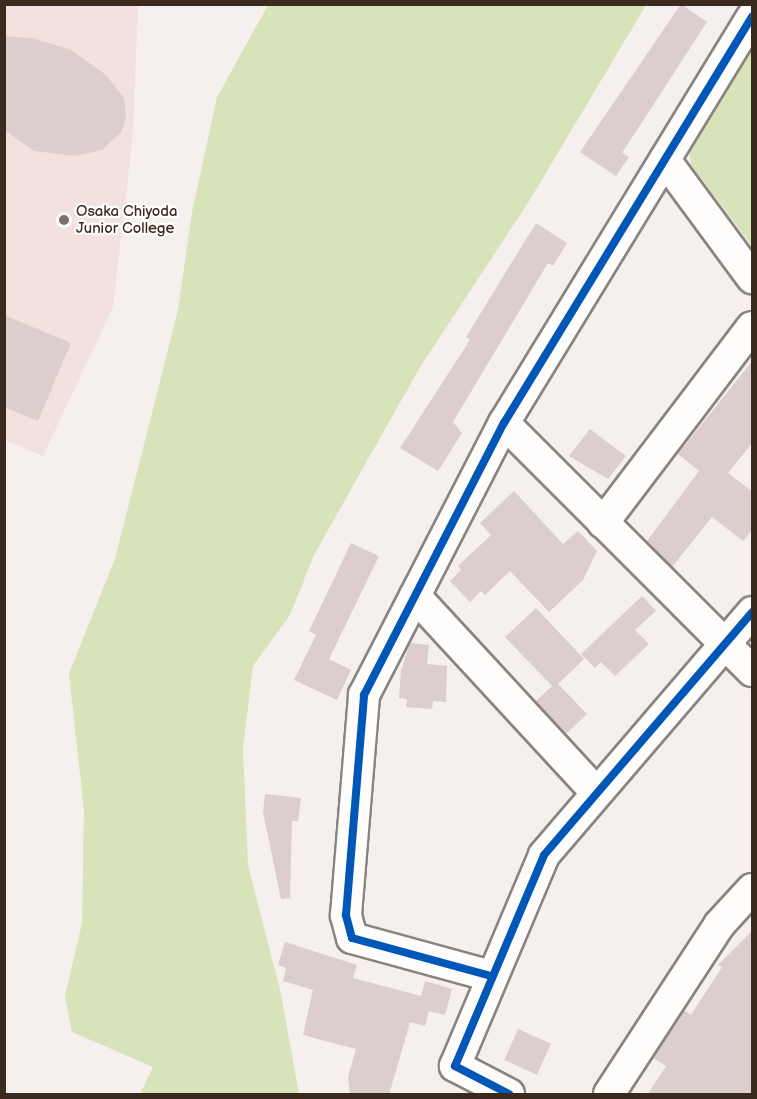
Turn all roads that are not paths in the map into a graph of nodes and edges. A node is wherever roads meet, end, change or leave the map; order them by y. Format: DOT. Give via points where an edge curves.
graph roads {
  1 [pos="753,17"];
  2 [pos="665,160"];
  3 [pos="753,278"];
  4 [pos="753,327"];
  5 [pos="504,423"];
  6 [pos="603,523"];
  7 [pos="415,596"];
  8 [pos="753,612"];
  9 [pos="727,644"];
  10 [pos="753,671"];
  11 [pos="596,792"];
  12 [pos="753,889"];
  13 [pos="491,976"];
  14 [pos="509,1095"];
  15 [pos="609,1095"];
  1 -- 2 [label="street"];
  2 -- 3 [label="street"];
  2 -- 5 [label="street"];
  4 -- 6 [label="street"];
  5 -- 6 [label="street"];
  5 -- 7 [label="street"];
  6 -- 9 [label="street"];
  7 -- 11 [label="street"];
  7 -- 13 [label="street" via="364,695 346,915 352,938"];
  8 -- 9 [label="street"];
  9 -- 10 [label="street"];
  9 -- 11 [label="street"];
  11 -- 13 [label="street" via="544,855"];
  12 -- 15 [label="street" via="719,925"];
  13 -- 14 [label="street" via="455,1066"];
}
